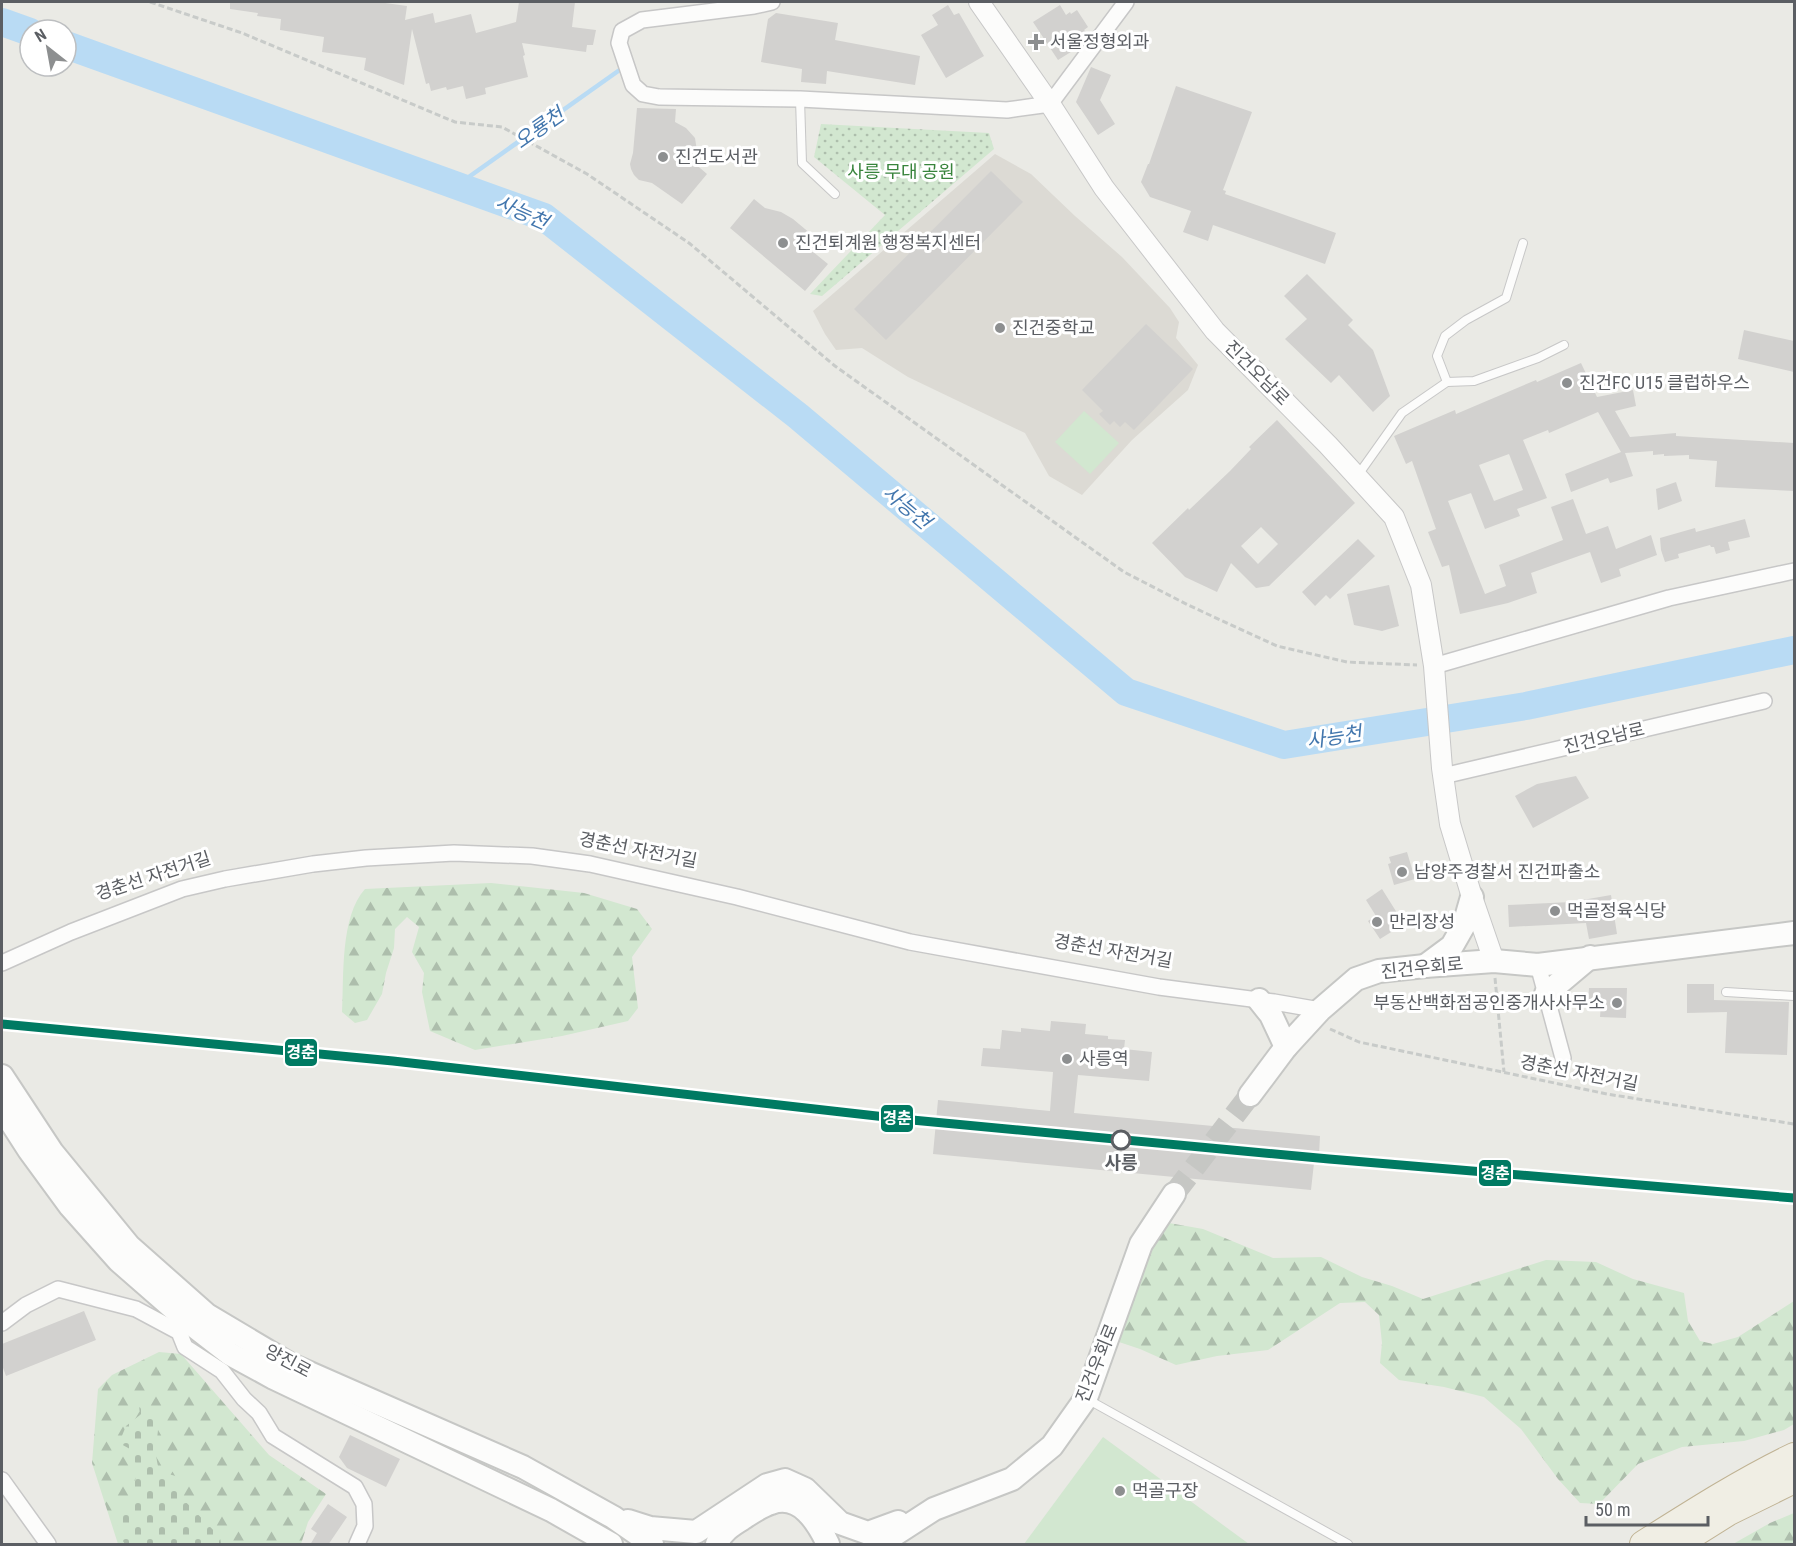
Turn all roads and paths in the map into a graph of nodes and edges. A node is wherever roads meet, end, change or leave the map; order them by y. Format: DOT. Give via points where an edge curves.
graph roads {
  1 [pos="150,2"];
  2 [pos="772,2"];
  3 [pos="979,2"];
  4 [pos="1126,2"];
  5 [pos="800,99"];
  6 [pos="1050,105"];
  7 [pos="835,194"];
  8 [pos="1524,243"];
  9 [pos="1564,345"];
  10 [pos="1447,382"];
  11 [pos="1357,476"];
  12 [pos="1794,571"];
  13 [pos="1434,673"];
  14 [pos="1764,701"];
  15 [pos="1443,772"];
  16 [pos="1472,897"];
  17 [pos="1794,933"];
  18 [pos="1590,957"];
  19 [pos="1494,961"];
  20 [pos="2,963"];
  21 [pos="1538,964"];
  22 [pos="1425,966"];
  23 [pos="1726,992"];
  24 [pos="1546,994"];
  25 [pos="1794,996"];
  26 [pos="1259,1000"];
  27 [pos="1324,1019"];
  28 [pos="1286,1047"];
  29 [pos="1563,1058"];
  30 [pos="1504,1072"];
  31 [pos="2,1077"];
  32 [pos="1250,1095"];
  33 [pos="2,1108"];
  34 [pos="1794,1124"];
  35 [pos="1174,1194"];
  36 [pos="153,1290"];
  37 [pos="133,1308"];
  38 [pos="2,1323"];
  39 [pos="1086,1398"];
  40 [pos="1794,1456"];
  41 [pos="2,1480"];
  42 [pos="1794,1480"];
  43 [pos="934,1509"];
  44 [pos="613,1517"];
  45 [pos="48,1545"];
  46 [pos="357,1545"];
  47 [pos="611,1545"];
  48 [pos="652,1545"];
  49 [pos="717,1545"];
  50 [pos="828,1545"];
  51 [pos="880,1545"];
  52 [pos="1348,1545"];
  53 [pos="1643,1545"];
  54 [pos="1678,1545"];
  1 -- 13 [label="path" via="242,33 454,122 502,127 587,174 688,243 835,366 1124,572 1277,646 1347,662"];
  2 -- 5 [label="street" via="642,20 622,31 621,51 633,85 643,94"];
  3 -- 6 [label="street, 진건오남로"];
  4 -- 6 [label="street"];
  5 -- 6 [label="street" via="1008,110"];
  5 -- 7 [label="lane" via="802,163"];
  6 -- 11 [label="street, 진건오남로" via="1104,188 1215,331"];
  8 -- 10 [label="lane" via="1506,298 1445,336 1437,356"];
  9 -- 10 [label="lane" via="1474,381"];
  10 -- 11 [label="lane" via="1402,412"];
  11 -- 13 [label="street, 진건오남로" via="1394,517 1421,585"];
  12 -- 13 [label="street" via="1669,598"];
  13 -- 15 [label="street, 진건오남로"];
  14 -- 15 [label="street, 진건오남로"];
  15 -- 16 [label="street, 진건오남로" via="1450,824"];
  16 -- 19 [label="street, 진건오남로"];
  16 -- 22 [label="main road" via="1464,925 1452,946"];
  17 -- 18 [label="main road, 진건우회로"];
  18 -- 21 [label="main road, 진건우회로"];
  18 -- 24 [label="main road"];
  19 -- 21 [label="main road, 진건우회로"];
  19 -- 22 [label="main road, 진건우회로"];
  19 -- 30 [label="path"];
  20 -- 26 [label="street" via="182,889 313,864 454,853 532,856 590,864 910,942 1159,987"];
  21 -- 24 [label="street"];
  22 -- 27 [label="main road, 진건우회로" via="1379,971 1356,979"];
  23 -- 25 [label="lane"];
  24 -- 29 [label="street"];
  26 -- 27 [label="street"];
  26 -- 28 [label="main road"];
  27 -- 28 [label="main road, 진건우회로"];
  27 -- 30 [label="path, 경춘선 자전거길" via="1359,1042"];
  28 -- 32 [label="main road, 진건우회로"];
  30 -- 34 [label="path, 경춘선 자전거길" via="1607,1094"];
  31 -- 44 [label="main road, 양진로" via="52,1152 129,1246 207,1315 291,1365 523,1467"];
  33 -- 36 [label="main road, 양진로" via="70,1206 119,1261"];
  35 -- 39 [label="main road, 진건우회로" via="1141,1244"];
  36 -- 37 [label="street"];
  36 -- 47 [label="main road, 양진로" via="230,1354 519,1495"];
  37 -- 38 [label="street" via="58,1289"];
  37 -- 46 [label="street" via="179,1332 185,1347 222,1371 259,1413 273,1436 355,1487 364,1504 365,1526"];
  39 -- 43 [label="main road, 진건우회로" via="1052,1446 1012,1479"];
  39 -- 52 [label="lane"];
  40 -- 53 [label="highway"];
  41 -- 45 [label="street"];
  42 -- 54 [label="highway" via="1729,1512"];
  43 -- 44 [label="main road" via="868,1533 840,1523 805,1489 785,1480 767,1485 696,1532 650,1528"];
  43 -- 51 [label="main road, 진건우회로"];
  44 -- 48 [label="main road, 양진로"];
  49 -- 50 [label="main road" via="731,1526 773,1502 784,1500 809,1513"];
}
